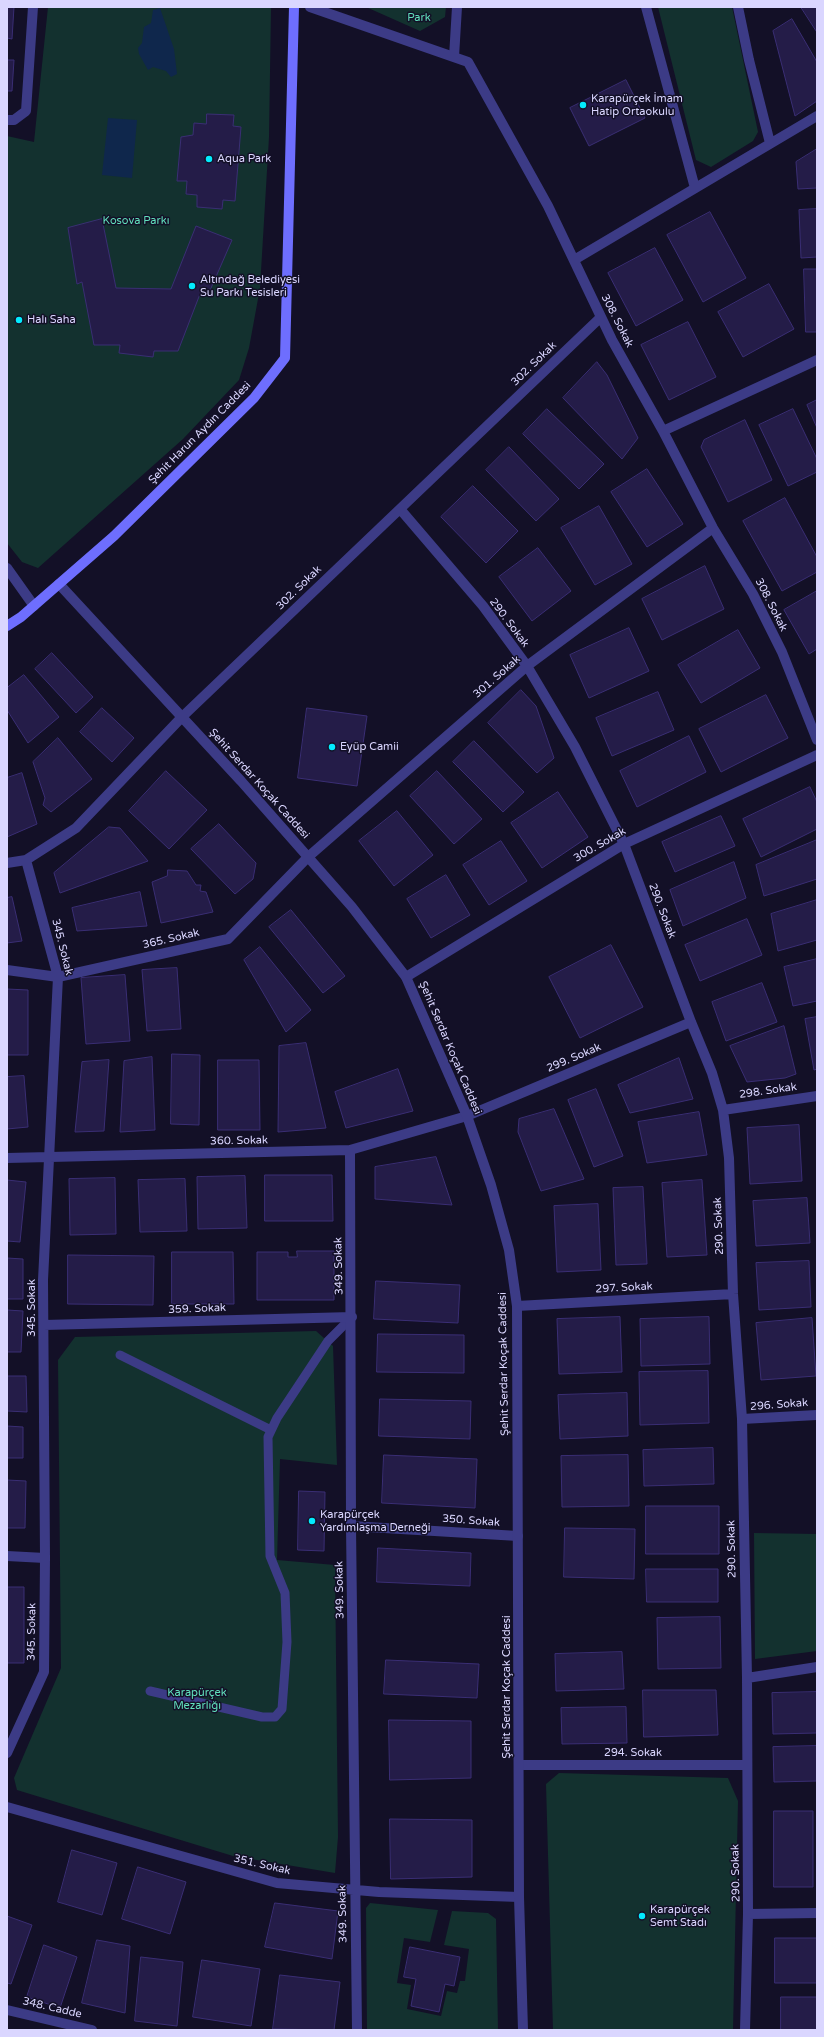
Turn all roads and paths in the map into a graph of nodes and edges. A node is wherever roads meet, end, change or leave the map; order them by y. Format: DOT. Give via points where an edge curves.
graph roads {
  1 [pos="33,7"];
  2 [pos="294,7"];
  3 [pos="310,7"];
  4 [pos="456,7"];
  5 [pos="646,7"];
  6 [pos="738,7"];
  7 [pos="454,57"];
  8 [pos="817,116"];
  9 [pos="7,120"];
  10 [pos="770,143"];
  11 [pos="695,188"];
  12 [pos="574,260"];
  13 [pos="601,316"];
  14 [pos="817,360"];
  15 [pos="663,431"];
  16 [pos="400,509"];
  17 [pos="713,528"];
  18 [pos="7,568"];
  19 [pos="60,584"];
  20 [pos="34,606"];
  21 [pos="7,626"];
  22 [pos="527,666"];
  23 [pos="182,717"];
  24 [pos="817,740"];
  25 [pos="817,755"];
  26 [pos="624,844"];
  27 [pos="308,857"];
  28 [pos="26,860"];
  29 [pos="7,863"];
  30 [pos="7,970"];
  31 [pos="58,977"];
  32 [pos="406,977"];
  33 [pos="691,1022"];
  34 [pos="817,1096"];
  35 [pos="723,1110"];
  36 [pos="467,1116"];
  37 [pos="350,1150"];
  38 [pos="7,1158"];
  39 [pos="49,1158"];
  40 [pos="733,1294"];
  41 [pos="516,1306"];
  42 [pos="352,1317"];
  43 [pos="44,1325"];
  44 [pos="120,1355"];
  45 [pos="817,1414"];
  46 [pos="742,1419"];
  47 [pos="271,1430"];
  48 [pos="351,1526"];
  49 [pos="518,1536"];
  50 [pos="7,1556"];
  51 [pos="45,1558"];
  52 [pos="817,1667"];
  53 [pos="747,1678"];
  54 [pos="150,1691"];
  55 [pos="7,1753"];
  56 [pos="519,1764"];
  57 [pos="746,1765"];
  58 [pos="7,1807"];
  59 [pos="355,1890"];
  60 [pos="519,1897"];
  61 [pos="817,1913"];
  62 [pos="748,1914"];
  63 [pos="7,2010"];
  64 [pos="92,2030"];
  65 [pos="357,2030"];
  66 [pos="523,2030"];
  67 [pos="745,2030"];
  1 -- 9 [label="street" via="26,111 14,120"];
  2 -- 19 [label="main road, Şehit Harun Aydın Caddesi" via="285,358 254,398 114,536"];
  3 -- 7 [label="street, 308. Sokak"];
  4 -- 7 [label="street"];
  5 -- 11 [label="street"];
  6 -- 10 [label="street"];
  7 -- 12 [label="street, 308. Sokak" via="468,62 548,206"];
  8 -- 10 [label="street"];
  10 -- 11 [label="street"];
  11 -- 12 [label="street"];
  12 -- 13 [label="street, 308. Sokak"];
  13 -- 15 [label="street, 308. Sokak"];
  13 -- 16 [label="street, 302. Sokak"];
  14 -- 15 [label="street"];
  15 -- 17 [label="street, 308. Sokak"];
  16 -- 22 [label="street, 290. Sokak" via="483,606"];
  16 -- 23 [label="street, 302. Sokak"];
  17 -- 22 [label="street, 301. Sokak"];
  17 -- 24 [label="street, 308. Sokak" via="754,594 782,652"];
  18 -- 20 [label="street"];
  19 -- 20 [label="main road, Şehit Harun Aydın Caddesi"];
  19 -- 23 [label="street, Şehit Serdar Koçak Caddesi"];
  20 -- 21 [label="main road, Şehit Harun Aydın Caddesi"];
  22 -- 26 [label="street, 290. Sokak" via="575,747"];
  22 -- 27 [label="street, 301. Sokak"];
  23 -- 27 [label="street, Şehit Serdar Koçak Caddesi"];
  23 -- 28 [label="street, 302. Sokak" via="76,828"];
  25 -- 26 [label="street, 300. Sokak"];
  26 -- 32 [label="street, 300. Sokak"];
  26 -- 33 [label="street, 290. Sokak"];
  27 -- 31 [label="street, 365. Sokak" via="228,939"];
  27 -- 32 [label="street, Şehit Serdar Koçak Caddesi" via="352,906"];
  28 -- 29 [label="street, 302. Sokak"];
  28 -- 31 [label="street, 345. Sokak"];
  30 -- 31 [label="street, 365. Sokak"];
  31 -- 39 [label="street, 345. Sokak"];
  32 -- 36 [label="street, Şehit Serdar Koçak Caddesi"];
  33 -- 35 [label="street, 290. Sokak" via="712,1072"];
  33 -- 36 [label="street, 299. Sokak"];
  34 -- 35 [label="street, 298. Sokak"];
  35 -- 40 [label="street, 290. Sokak" via="729,1158"];
  36 -- 37 [label="street, 360. Sokak"];
  36 -- 41 [label="street, Şehit Serdar Koçak Caddesi" via="502,1222 509,1250"];
  37 -- 39 [label="street, 360. Sokak"];
  37 -- 42 [label="street, 349. Sokak"];
  38 -- 39 [label="street, 360. Sokak"];
  39 -- 43 [label="street, 345. Sokak" via="43,1280"];
  40 -- 41 [label="street, 297. Sokak"];
  40 -- 46 [label="street, 290. Sokak"];
  41 -- 49 [label="street, Şehit Serdar Koçak Caddesi"];
  42 -- 43 [label="street, 359. Sokak"];
  42 -- 47 [label="lane" via="328,1341"];
  42 -- 48 [label="street, 349. Sokak"];
  43 -- 51 [label="street, 345. Sokak"];
  44 -- 47 [label="lane"];
  45 -- 46 [label="street, 296. Sokak"];
  46 -- 53 [label="street, 290. Sokak"];
  47 -- 54 [label="lane" via="268,1437 270,1556 285,1593 287,1642 282,1709 275,1717 262,1717"];
  48 -- 49 [label="street, 350. Sokak"];
  48 -- 59 [label="street, 349. Sokak"];
  49 -- 56 [label="street, Şehit Serdar Koçak Caddesi"];
  50 -- 51 [label="street"];
  51 -- 55 [label="street, 345. Sokak" via="44,1672"];
  52 -- 53 [label="street"];
  53 -- 57 [label="street, 290. Sokak"];
  56 -- 57 [label="street, 294. Sokak"];
  56 -- 60 [label="street, Şehit Serdar Koçak Caddesi"];
  57 -- 62 [label="street, 290. Sokak"];
  58 -- 59 [label="street, 351. Sokak" via="277,1883"];
  59 -- 60 [label="street, 351. Sokak"];
  59 -- 65 [label="street, 349. Sokak"];
  60 -- 66 [label="street, Şehit Serdar Koçak Caddesi"];
  61 -- 62 [label="street"];
  62 -- 67 [label="street, 290. Sokak"];
  63 -- 64 [label="street, 348. Cadde"];
}
